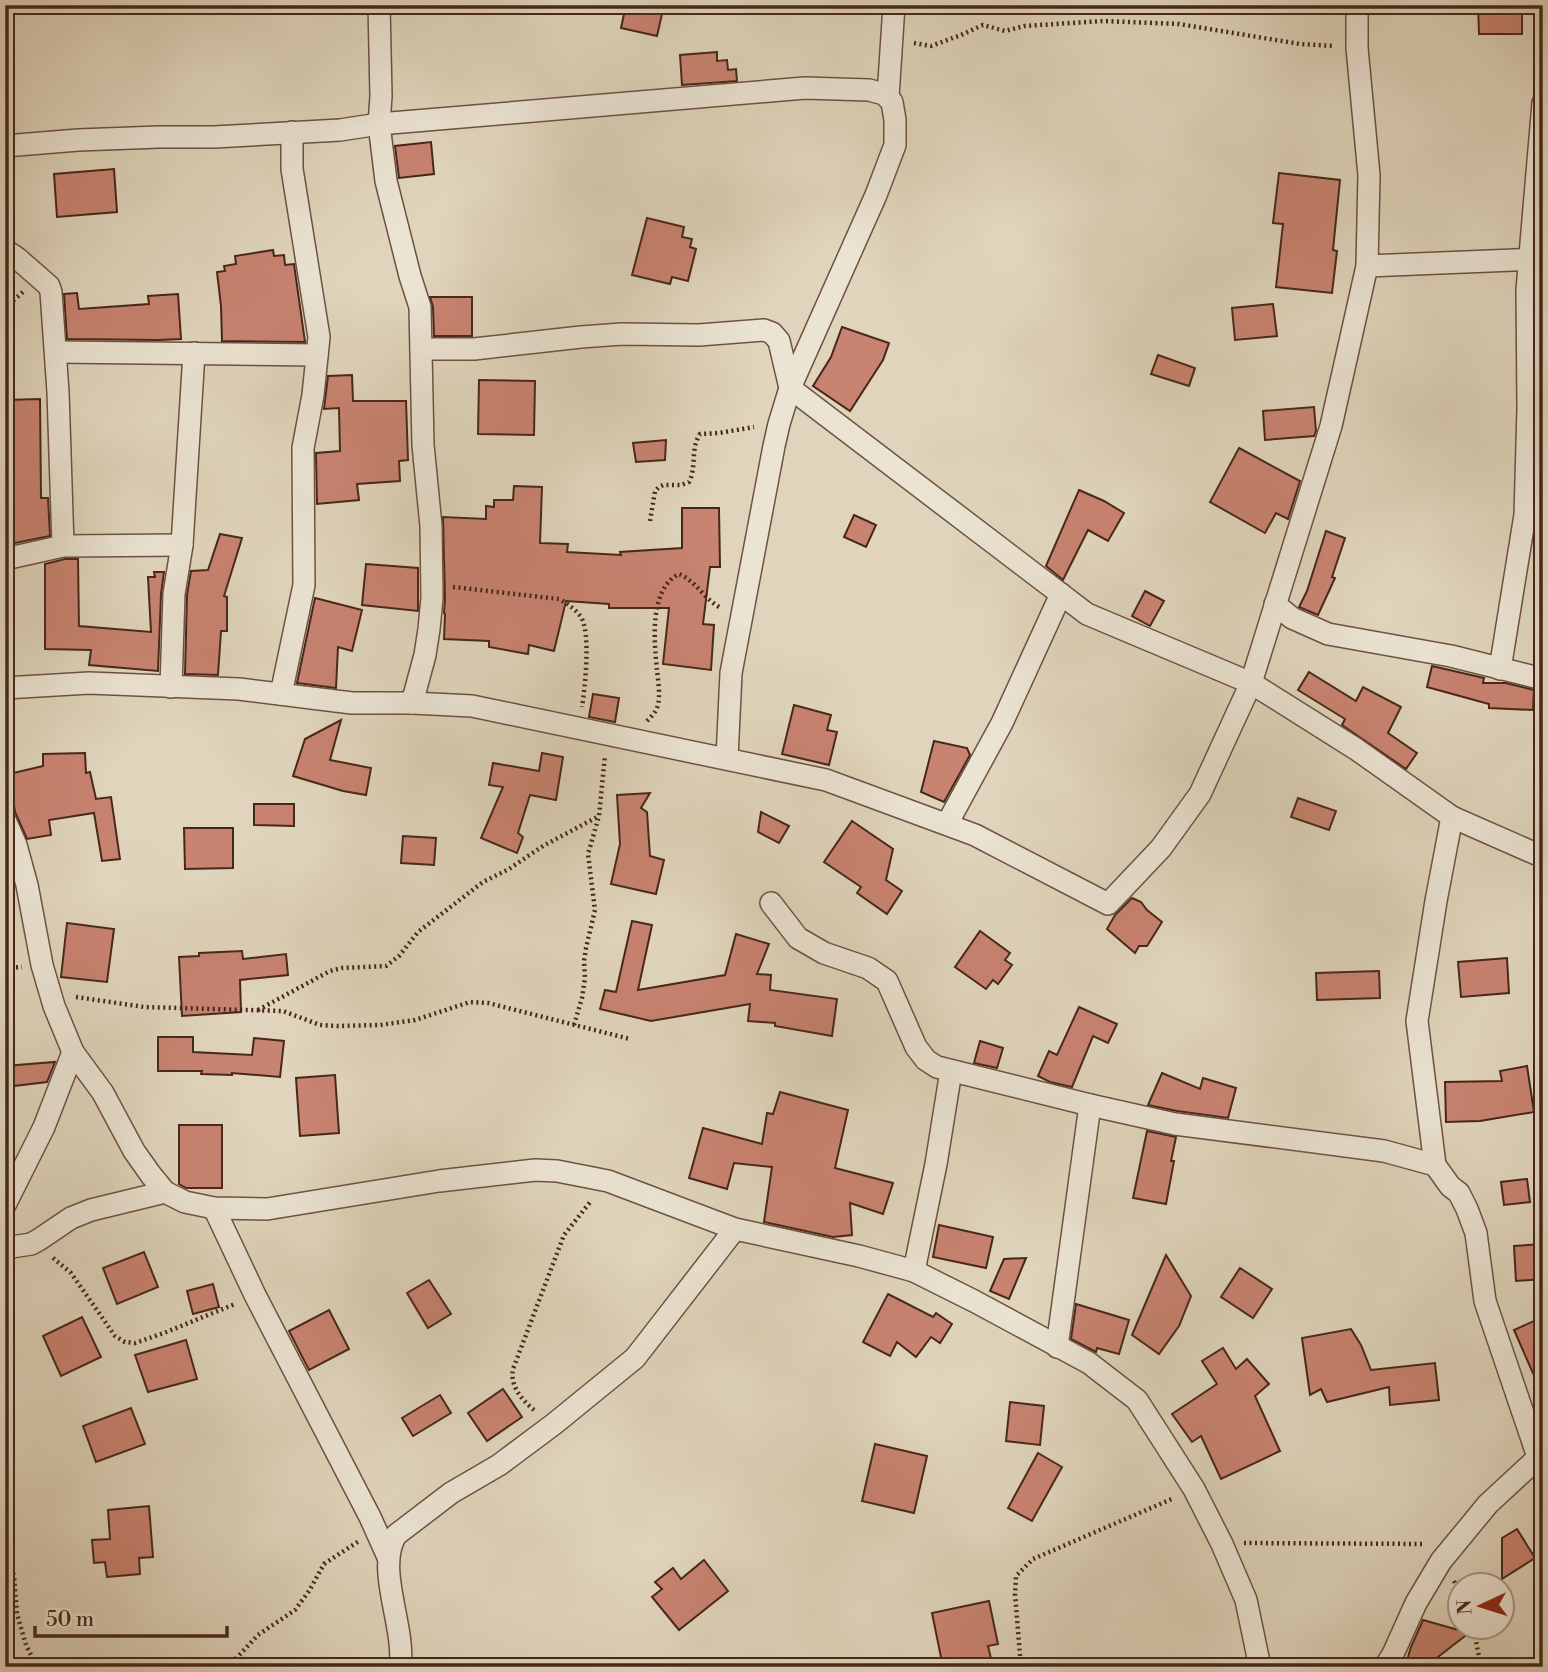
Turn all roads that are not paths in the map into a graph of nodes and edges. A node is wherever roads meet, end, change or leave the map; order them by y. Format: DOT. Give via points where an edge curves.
graph roads {
  1 [pos="379,5"];
  2 [pos="894,5"];
  3 [pos="1357,5"];
  4 [pos="888,97"];
  5 [pos="1543,103"];
  6 [pos="379,124"];
  7 [pos="292,132"];
  8 [pos="5,146"];
  9 [pos="5,250"];
  10 [pos="1536,259"];
  11 [pos="1367,266"];
  12 [pos="421,349"];
  13 [pos="55,352"];
  14 [pos="194,353"];
  15 [pos="317,355"];
  16 [pos="790,387"];
  17 [pos="182,544"];
  18 [pos="63,546"];
  19 [pos="5,559"];
  20 [pos="1061,594"];
  21 [pos="1275,604"];
  22 [pos="1500,669"];
  23 [pos="1543,680"];
  24 [pos="1251,683"];
  25 [pos="172,687"];
  26 [pos="5,688"];
  27 [pos="281,694"];
  28 [pos="412,703"];
  29 [pos="727,758"];
  30 [pos="1452,817"];
  31 [pos="5,820"];
  32 [pos="947,824"];
  33 [pos="1543,857"];
  34 [pos="771,903"];
  35 [pos="73,1052"];
  36 [pos="951,1071"];
  37 [pos="1090,1105"];
  38 [pos="1435,1165"];
  39 [pos="164,1192"];
  40 [pos="5,1205"];
  41 [pos="214,1208"];
  42 [pos="735,1229"];
  43 [pos="5,1248"];
  44 [pos="914,1271"];
  45 [pos="1057,1347"];
  46 [pos="1540,1455"];
  47 [pos="388,1557"];
  48 [pos="401,1639"];
  49 [pos="400,1667"];
  50 [pos="418,1667"];
  51 [pos="1261,1667"];
  52 [pos="1385,1667"];
  1 -- 6 [label="street"];
  2 -- 4 [label="street"];
  3 -- 11 [label="street" via="1369,175"];
  4 -- 6 [label="street" via="869,90 805,88"];
  4 -- 16 [label="street" via="895,120 895,145"];
  5 -- 10 [label="street"];
  6 -- 7 [label="street"];
  6 -- 12 [label="street" via="386,181 420,307"];
  7 -- 8 [label="street"];
  7 -- 15 [label="street" via="292,169 319,337"];
  9 -- 13 [label="street" via="50,289"];
  10 -- 11 [label="street"];
  10 -- 22 [label="street" via="1527,290 1525,515"];
  11 -- 21 [label="street" via="1331,426"];
  12 -- 16 [label="street" via="474,349 622,334 764,330 779,341"];
  12 -- 28 [label="street" via="432,585 425,655"];
  13 -- 14 [label="street"];
  13 -- 18 [label="street"];
  14 -- 15 [label="street"];
  14 -- 17 [label="street"];
  15 -- 27 [label="street" via="303,448 304,585"];
  16 -- 20 [label="street"];
  16 -- 29 [label="street" via="774,446 731,673"];
  17 -- 18 [label="street"];
  17 -- 25 [label="street" via="174,594"];
  18 -- 19 [label="street"];
  20 -- 24 [label="street" via="1087,614"];
  20 -- 32 [label="street" via="1002,723"];
  21 -- 22 [label="street" via="1292,618 1328,634"];
  21 -- 24 [label="street"];
  22 -- 23 [label="street"];
  24 -- 30 [label="street"];
  24 -- 32 [label="street" via="1200,794 1161,848 1108,904"];
  25 -- 26 [label="street" via="89,683"];
  25 -- 27 [label="street"];
  27 -- 28 [label="street" via="352,703"];
  28 -- 29 [label="street" via="472,706"];
  29 -- 32 [label="street" via="826,780"];
  30 -- 33 [label="street"];
  30 -- 38 [label="street" via="1417,1021"];
  31 -- 35 [label="street" via="27,885 42,965"];
  34 -- 36 [label="street" via="798,938 887,981 916,1047 926,1060"];
  35 -- 39 [label="street"];
  35 -- 40 [label="street" via="44,1127"];
  36 -- 37 [label="street"];
  36 -- 44 [label="street"];
  37 -- 38 [label="street" via="1175,1124 1384,1151"];
  37 -- 45 [label="street"];
  38 -- 46 [label="street" via="1459,1194 1476,1233 1485,1301"];
  39 -- 41 [label="street"];
  39 -- 43 [label="street" via="91,1210 31,1244"];
  41 -- 42 [label="street" via="267,1209 535,1170 608,1181"];
  41 -- 47 [label="street"];
  42 -- 44 [label="street"];
  42 -- 47 [label="street" via="635,1358 499,1465 451,1493 396,1535"];
  44 -- 45 [label="street"];
  45 -- 51 [label="street" via="1089,1363 1137,1400 1194,1489 1245,1600"];
  46 -- 52 [label="street" via="1488,1504 1441,1561"];
  47 -- 48 [label="street"];
  48 -- 49 [label="street"];
  48 -- 50 [label="street"];
}
